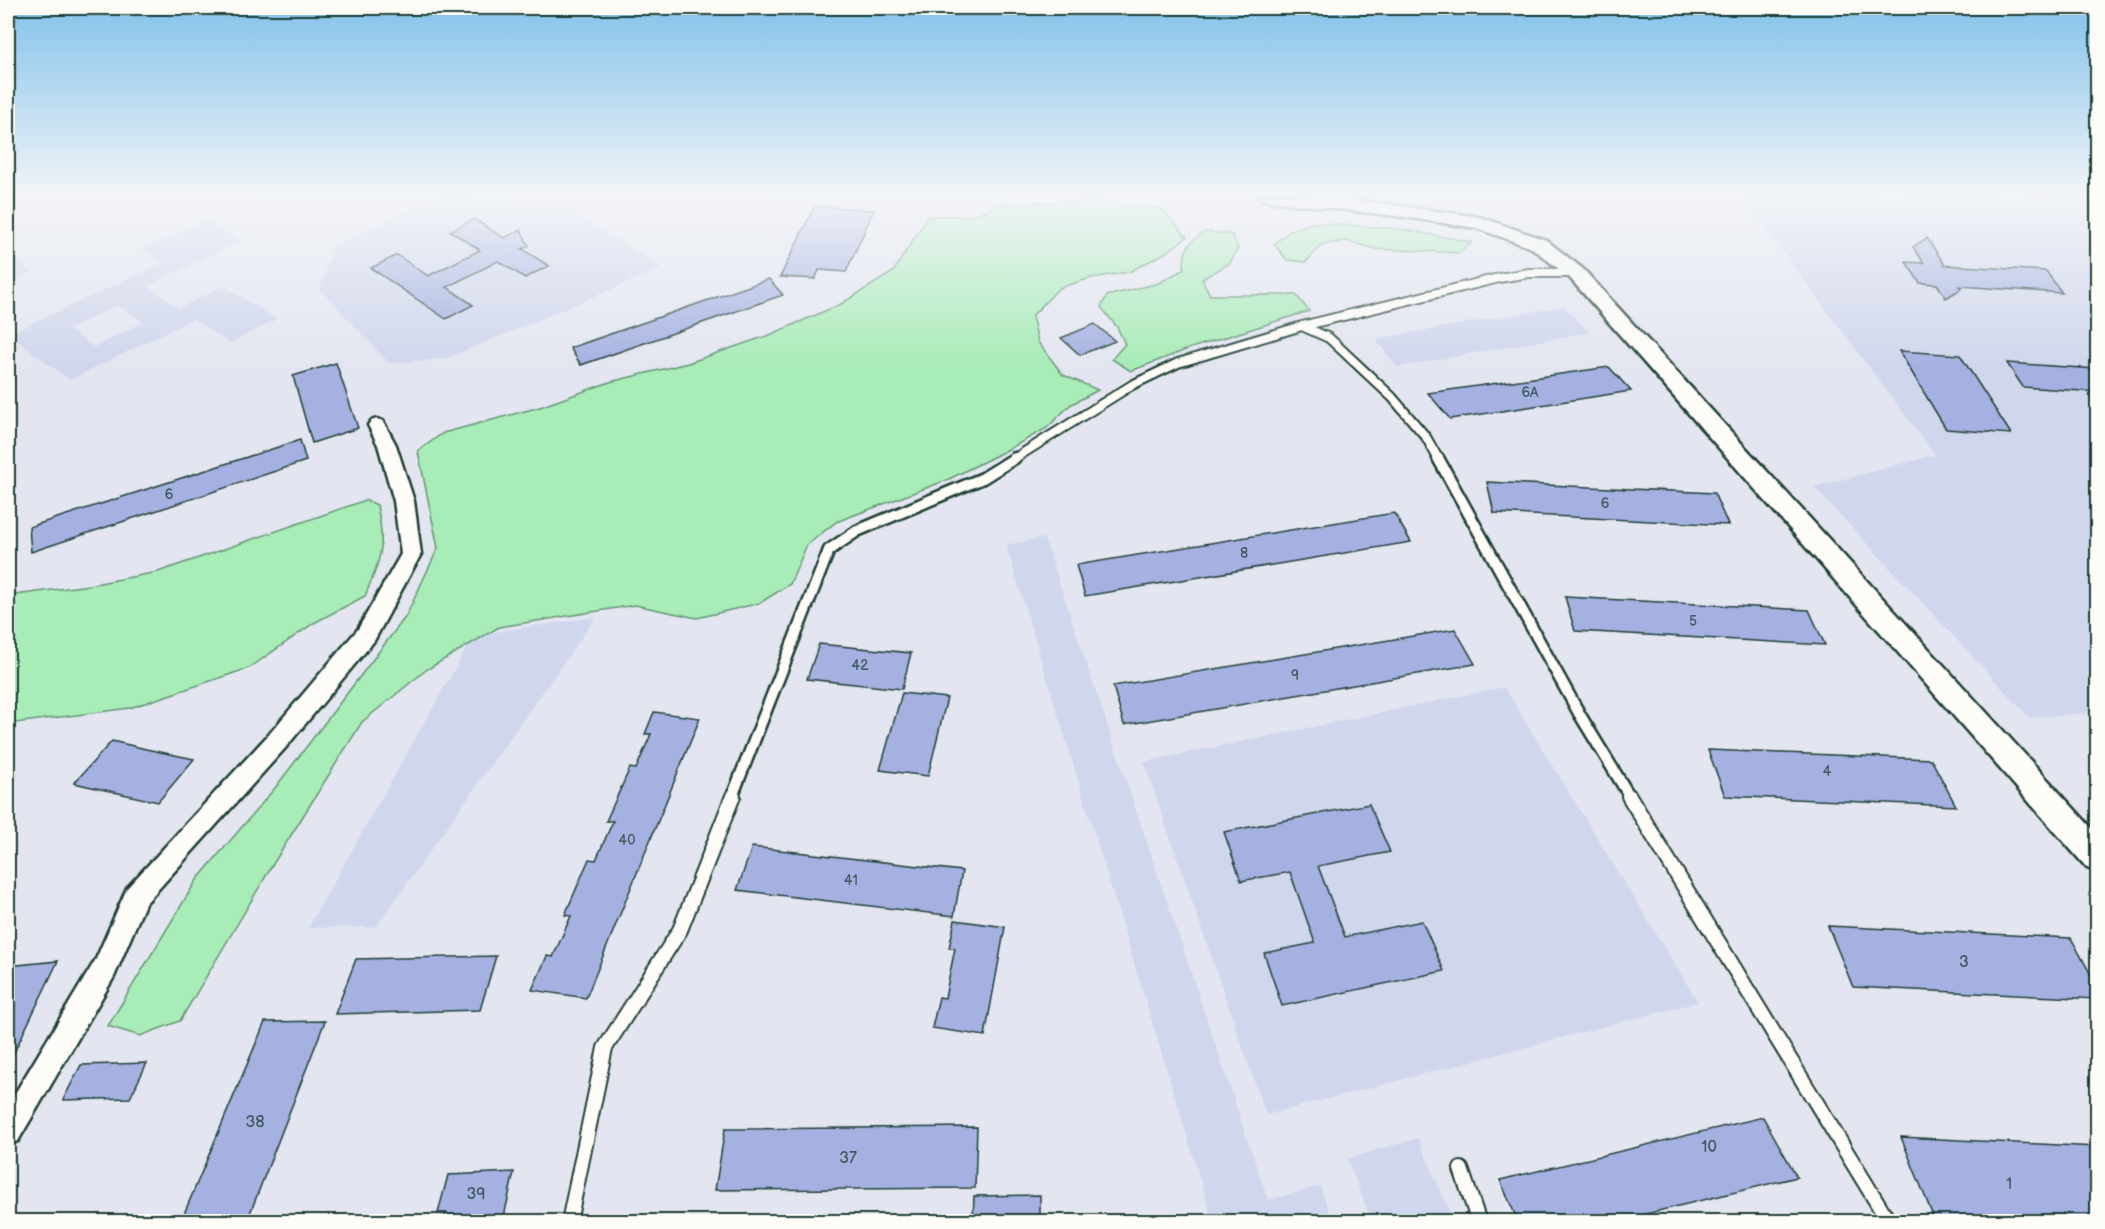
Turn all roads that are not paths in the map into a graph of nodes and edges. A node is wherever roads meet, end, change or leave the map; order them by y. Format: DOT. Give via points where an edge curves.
graph roads {
  1 [pos="1550,252"];
  2 [pos="1576,273"];
  3 [pos="1302,326"];
  4 [pos="377,425"];
  5 [pos="2097,858"];
  6 [pos="8,1131"];
  7 [pos="1461,1169"];
  8 [pos="569,1221"];
  9 [pos="1479,1221"];
  10 [pos="1889,1221"];
  1 -- 2 [label="street"];
  2 -- 3 [label="lane" via="1529,273 1499,278"];
  2 -- 5 [label="street"];
  3 -- 8 [label="lane" via="1178,363 1132,385 983,478 857,531 830,550 680,930 605,1048"];
  3 -- 10 [label="lane" via="1329,338 1392,397 1426,437 1580,715"];
  4 -- 6 [label="street" via="404,501 411,554 366,634 279,739 136,896 105,969"];
  7 -- 9 [label="lane"];
}
